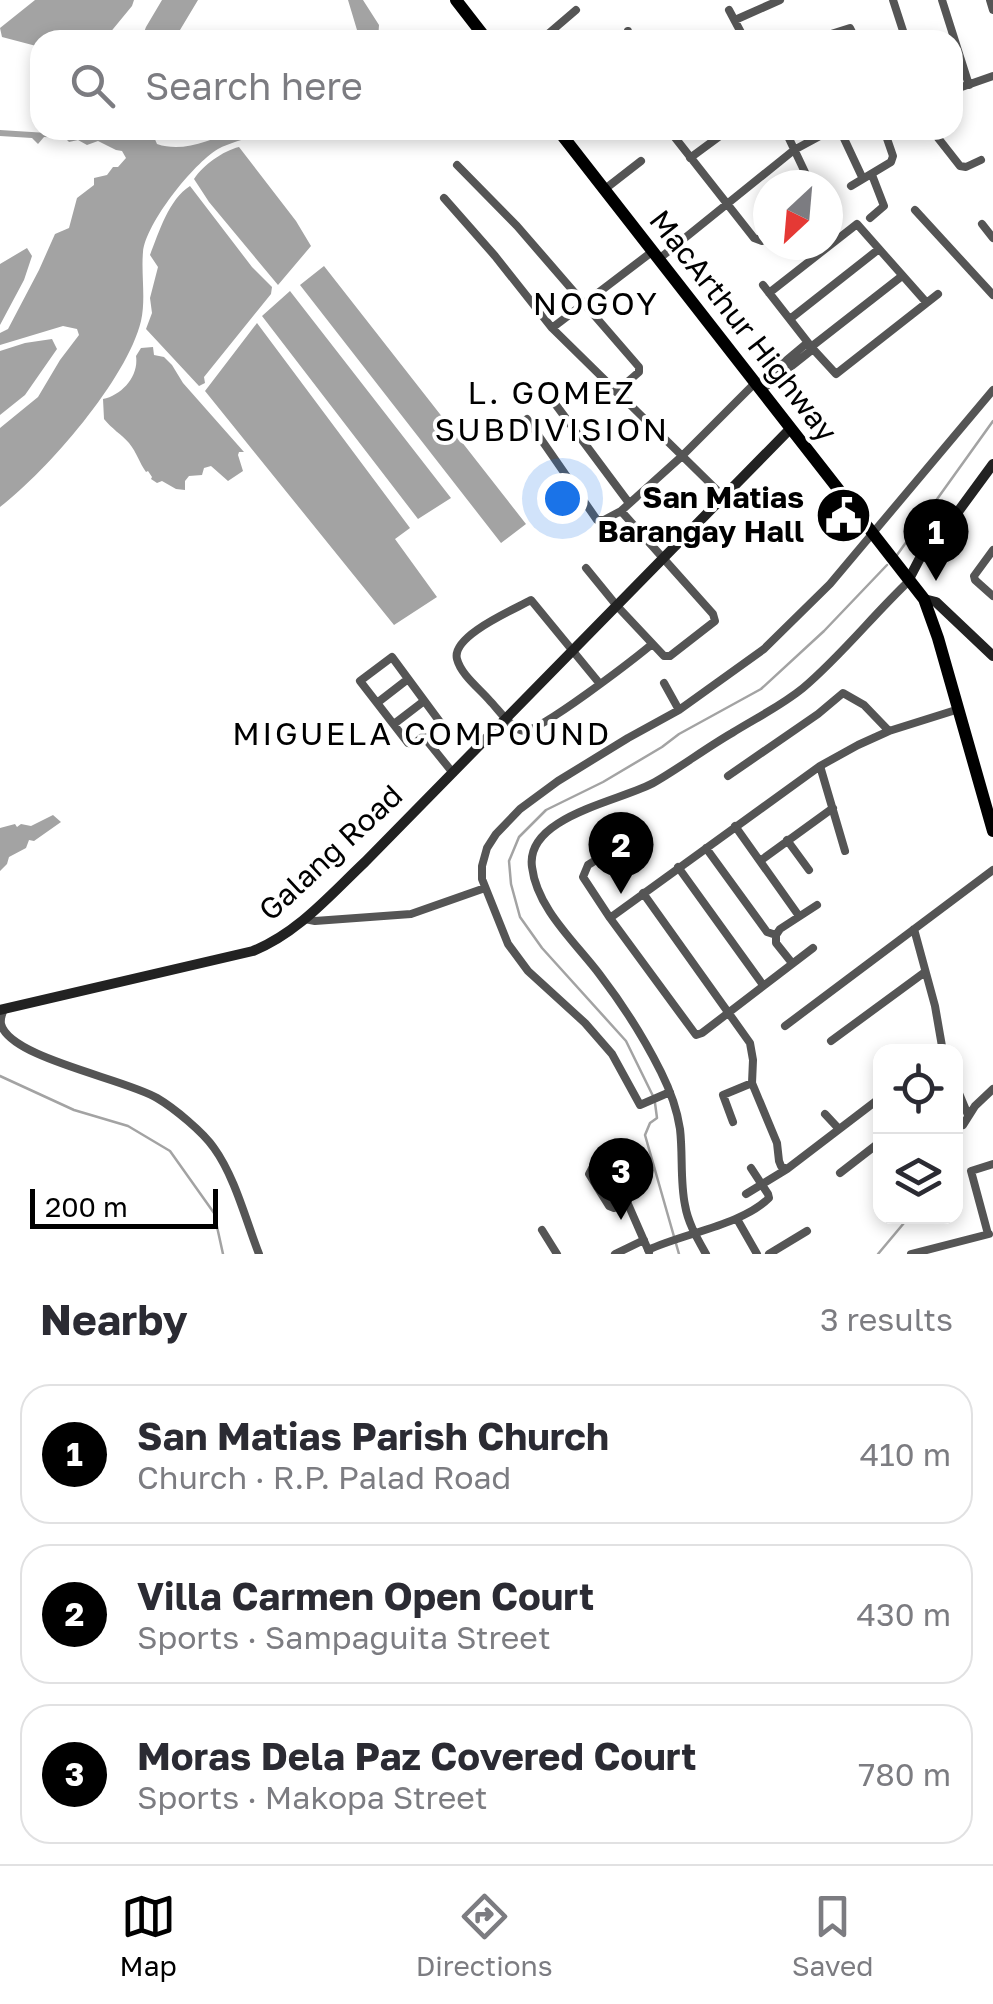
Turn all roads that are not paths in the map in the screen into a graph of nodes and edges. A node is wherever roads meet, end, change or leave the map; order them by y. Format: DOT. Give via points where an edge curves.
graph roads {
  1 [pos="456,0"];
  2 [pos="893,0"];
  3 [pos="942,0"];
  4 [pos="990,0"];
  5 [pos="776,1"];
  6 [pos="576,10"];
  7 [pos="729,10"];
  8 [pos="993,10"];
  9 [pos="735,20"];
  10 [pos="479,30"];
  11 [pos="553,30"];
  12 [pos="740,30"];
  13 [pos="903,30"];
  14 [pos="951,30"];
  15 [pos="963,67"];
  16 [pos="993,76"];
  17 [pos="969,86"];
  18 [pos="963,88"];
  19 [pos="566,140"];
  20 [pos="676,140"];
  21 [pos="714,140"];
  22 [pos="790,140"];
  23 [pos="812,140"];
  24 [pos="846,140"];
  25 [pos="887,140"];
  26 [pos="940,140"];
  27 [pos="794,150"];
  28 [pos="690,158"];
  29 [pos="981,160"];
  30 [pos="642,161"];
  31 [pos="458,165"];
  32 [pos="804,170"];
  33 [pos="868,177"];
  34 [pos="852,186"];
  35 [pos="605,189"];
  36 [pos="444,198"];
  37 [pos="727,205"];
  38 [pos="915,210"];
  39 [pos="870,218"];
  40 [pos="982,224"];
  41 [pos="753,235"];
  42 [pos="993,238"];
  43 [pos="879,249"];
  44 [pos="657,255"];
  45 [pos="902,276"];
  46 [pos="938,294"];
  47 [pos="993,296"];
  48 [pos="926,302"];
  49 [pos="585,303"];
  50 [pos="790,319"];
  51 [pos="552,328"];
  52 [pos="810,346"];
  53 [pos="757,386"];
  54 [pos="993,390"];
  55 [pos="616,392"];
  56 [pos="553,401"];
  57 [pos="527,419"];
  58 [pos="790,429"];
  59 [pos="681,457"];
  60 [pos="993,464"];
  61 [pos="723,496"];
  62 [pos="629,503"];
  63 [pos="621,511"];
  64 [pos="872,532"];
  65 [pos="993,550"];
  66 [pos="664,557"];
  67 [pos="586,568"];
  68 [pos="906,576"];
  69 [pos="993,596"];
  70 [pos="924,599"];
  71 [pos="616,606"];
  72 [pos="651,645"];
  73 [pos="573,650"];
  74 [pos="993,656"];
  75 [pos="408,679"];
  76 [pos="664,683"];
  77 [pos="600,684"];
  78 [pos="424,701"];
  79 [pos="377,703"];
  80 [pos="959,709"];
  81 [pos="679,710"];
  82 [pos="506,718"];
  83 [pos="394,724"];
  84 [pos="889,731"];
  85 [pos="424,737"];
  86 [pos="820,766"];
  87 [pos="452,773"];
  88 [pos="728,776"];
  89 [pos="832,808"];
  90 [pos="991,812"];
  91 [pos="735,826"];
  92 [pos="993,831"];
  93 [pos="788,840"];
  94 [pos="620,846"];
  95 [pos="706,848"];
  96 [pos="845,851"];
  97 [pos="760,861"];
  98 [pos="678,868"];
  99 [pos="809,870"];
  100 [pos="993,870"];
  101 [pos="485,888"];
  102 [pos="643,893"];
  103 [pos="816,905"];
  104 [pos="799,916"];
  105 [pos="610,918"];
  106 [pos="305,919"];
  107 [pos="914,930"];
  108 [pos="776,935"];
  109 [pos="813,948"];
  110 [pos="792,963"];
  111 [pos="925,972"];
  112 [pos="762,985"];
  113 [pos="2,1009"];
  114 [pos="729,1011"];
  115 [pos="786,1026"];
  116 [pos="832,1041"];
  117 [pos="942,1044"];
  118 [pos="752,1083"];
  119 [pos="993,1089"];
  120 [pos="670,1092"];
  121 [pos="873,1103"];
  122 [pos="963,1103"];
  123 [pos="825,1114"];
  124 [pos="968,1115"];
  125 [pos="732,1122"];
  126 [pos="963,1124"];
  127 [pos="839,1130"];
  128 [pos="614,1144"];
  129 [pos="873,1147"];
  130 [pos="993,1164"];
  131 [pos="751,1168"];
  132 [pos="786,1169"];
  133 [pos="840,1173"];
  134 [pos="762,1184"];
  135 [pos="621,1188"];
  136 [pos="746,1194"];
  137 [pos="628,1202"];
  138 [pos="737,1218"];
  139 [pos="542,1230"];
  140 [pos="807,1231"];
  141 [pos="694,1232"];
  142 [pos="990,1234"];
  143 [pos="644,1240"];
  144 [pos="649,1252"];
  145 [pos="259,1254"];
  146 [pos="557,1254"];
  147 [pos="615,1254"];
  148 [pos="706,1254"];
  149 [pos="757,1254"];
  150 [pos="769,1254"];
  151 [pos="911,1254"];
  1 -- 10 [label="highway"];
  2 -- 13 [label="street"];
  3 -- 14 [label="street"];
  4 -- 8 [label="street"];
  5 -- 9 [label="street"];
  6 -- 11 [label="street"];
  7 -- 9 [label="street"];
  9 -- 12 [label="street"];
  15 -- 17 [label="street"];
  16 -- 17 [label="street"];
  17 -- 18 [label="street"];
  19 -- 35 [label="highway, MacArthur Highway"];
  20 -- 28 [label="street"];
  21 -- 28 [label="street"];
  22 -- 27 [label="street"];
  23 -- 27 [label="street"];
  24 -- 33 [label="street"];
  25 -- 33 [label="street" via="891,162"];
  26 -- 29 [label="street" via="960,166"];
  27 -- 32 [label="street"];
  27 -- 37 [label="street"];
  28 -- 37 [label="street"];
  30 -- 35 [label="street"];
  31 -- 49 [label="street"];
  33 -- 34 [label="street"];
  33 -- 39 [label="street" via="884,206"];
  35 -- 44 [label="highway, MacArthur Highway"];
  36 -- 51 [label="street"];
  37 -- 41 [label="street"];
  37 -- 44 [label="street"];
  38 -- 47 [label="street"];
  40 -- 42 [label="street"];
  43 -- 45 [label="street"];
  43 -- 50 [label="street"];
  43 -- 50 [label="street" via="857,224 766,289"];
  44 -- 49 [label="street"];
  44 -- 53 [label="highway, MacArthur Highway"];
  45 -- 48 [label="street"];
  45 -- 52 [label="street"];
  46 -- 48 [label="street"];
  48 -- 52 [label="street" via="838,374"];
  49 -- 51 [label="street"];
  49 -- 55 [label="street" via="639,367"];
  50 -- 52 [label="street"];
  51 -- 55 [label="street"];
  52 -- 53 [label="street"];
  53 -- 58 [label="highway, MacArthur Highway"];
  53 -- 59 [label="street"];
  54 -- 64 [label="street"];
  55 -- 59 [label="street"];
  56 -- 62 [label="street"];
  57 -- 63 [label="street" via="597,520"];
  58 -- 61 [label="street, Galang Road"];
  58 -- 64 [label="highway, MacArthur Highway"];
  59 -- 61 [label="street"];
  59 -- 62 [label="street"];
  60 -- 68 [label="street"];
  61 -- 66 [label="street, Galang Road"];
  62 -- 63 [label="street"];
  63 -- 66 [label="street"];
  64 -- 68 [label="highway, MacArthur Highway"];
  64 -- 81 [label="street" via="764,649"];
  65 -- 69 [label="street" via="974,576"];
  66 -- 71 [label="street, Galang Road"];
  66 -- 72 [label="street" via="716,618 670,656"];
  67 -- 71 [label="street"];
  68 -- 70 [label="highway, MacArthur Highway"];
  68 -- 120 [label="street" via="789,699 652,784 573,815 533,849 532,873 541,896 625,1010"];
  70 -- 74 [label="street" via="936,602"];
  70 -- 80 [label="highway, MacArthur Highway"];
  71 -- 72 [label="street"];
  71 -- 73 [label="street, Galang Road"];
  72 -- 77 [label="street"];
  73 -- 77 [label="street"];
  73 -- 82 [label="street, Galang Road"];
  73 -- 82 [label="street" via="530,600 462,641 458,663"];
  75 -- 78 [label="street"];
  75 -- 79 [label="street"];
  75 -- 79 [label="street" via="392,658 360,680"];
  76 -- 81 [label="street"];
  77 -- 82 [label="street" via="534,728 522,730"];
  78 -- 83 [label="street"];
  78 -- 85 [label="street" via="440,722"];
  79 -- 83 [label="street"];
  80 -- 84 [label="street"];
  80 -- 90 [label="highway, MacArthur Highway"];
  81 -- 101 [label="street" via="520,809 488,848"];
  82 -- 87 [label="street, Galang Road"];
  83 -- 85 [label="street" via="410,745"];
  84 -- 86 [label="street"];
  84 -- 88 [label="street" via="843,693"];
  85 -- 87 [label="street"];
  86 -- 89 [label="street"];
  86 -- 91 [label="street"];
  87 -- 106 [label="street, Galang Road"];
  89 -- 93 [label="street"];
  89 -- 96 [label="street"];
  90 -- 92 [label="highway, MacArthur Highway"];
  91 -- 95 [label="street"];
  91 -- 97 [label="street"];
  93 -- 97 [label="street"];
  93 -- 99 [label="street"];
  94 -- 105 [label="street" via="588,865 583,877"];
  95 -- 98 [label="street"];
  95 -- 108 [label="street" via="767,932"];
  97 -- 104 [label="street"];
  98 -- 102 [label="street"];
  98 -- 112 [label="street"];
  100 -- 107 [label="street"];
  101 -- 106 [label="street" via="411,914"];
  101 -- 120 [label="street" via="508,944 612,1054 640,1106"];
  102 -- 105 [label="street"];
  102 -- 114 [label="street"];
  103 -- 104 [label="street"];
  104 -- 108 [label="street"];
  105 -- 114 [label="street" via="692,1032 702,1033"];
  106 -- 113 [label="street, Galang Road" via="254,951"];
  107 -- 111 [label="street"];
  107 -- 115 [label="street"];
  108 -- 110 [label="street"];
  109 -- 110 [label="street"];
  110 -- 112 [label="street"];
  111 -- 116 [label="street"];
  111 -- 117 [label="street"];
  112 -- 114 [label="street"];
  113 -- 145 [label="street" via="2,1026 20,1046 156,1097 208,1140"];
  114 -- 118 [label="street" via="750,1043"];
  118 -- 125 [label="street" via="723,1095"];
  118 -- 132 [label="street"];
  119 -- 124 [label="street"];
  120 -- 141 [label="street"];
  121 -- 127 [label="street"];
  122 -- 124 [label="street"];
  123 -- 127 [label="street"];
  124 -- 126 [label="street"];
  127 -- 132 [label="street"];
  128 -- 137 [label="street" via="589,1174 609,1206"];
  129 -- 133 [label="street"];
  130 -- 142 [label="street" via="971,1170"];
  131 -- 134 [label="street"];
  132 -- 134 [label="street"];
  134 -- 136 [label="street"];
  134 -- 138 [label="street" via="768,1198"];
  135 -- 137 [label="street"];
  137 -- 143 [label="street"];
  138 -- 141 [label="street"];
  138 -- 149 [label="street"];
  139 -- 146 [label="street"];
  140 -- 150 [label="street"];
  141 -- 144 [label="street"];
  141 -- 148 [label="street"];
  142 -- 151 [label="street"];
  143 -- 144 [label="street"];
  143 -- 147 [label="street"];
}
